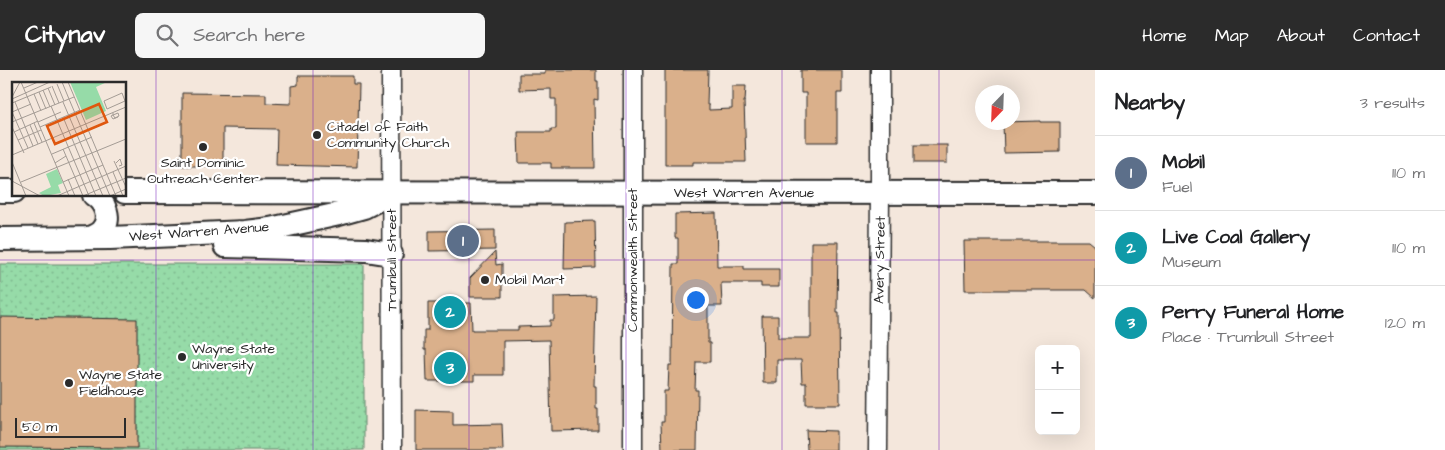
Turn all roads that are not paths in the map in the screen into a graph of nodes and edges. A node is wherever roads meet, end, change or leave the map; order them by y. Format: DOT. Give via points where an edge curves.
graph roads {
  1 [pos="391,70"];
  2 [pos="633,70"];
  3 [pos="880,70"];
  4 [pos="126,192"];
  5 [pos="392,192"];
  6 [pos="633,193"];
  7 [pos="880,193"];
  8 [pos="1095,194"];
  9 [pos="95,196"];
  10 [pos="99,238"];
  11 [pos="0,239"];
  12 [pos="391,254"];
  13 [pos="392,450"];
  14 [pos="633,450"];
  15 [pos="878,450"];
  1 -- 5 [label="street, Trumbull Street"];
  2 -- 6 [label="street, Commonwealth Street"];
  3 -- 7 [label="street, Avery Street"];
  4 -- 5 [label="main road, West Warren Avenue"];
  5 -- 6 [label="main road, West Warren Avenue"];
  5 -- 10 [label="main road, West Warren Avenue" via="364,207 270,229"];
  5 -- 12 [label="street, Trumbull Street"];
  6 -- 7 [label="main road, West Warren Avenue"];
  6 -- 14 [label="street, Commonwealth Street"];
  7 -- 8 [label="main road, West Warren Avenue"];
  7 -- 15 [label="street, Avery Street"];
  9 -- 10 [label="main road" via="106,210 107,221 98,234"];
  10 -- 11 [label="main road, West Warren Avenue"];
  10 -- 12 [label="main road" via="122,242 366,250"];
  12 -- 13 [label="street, Trumbull Street"];
}
